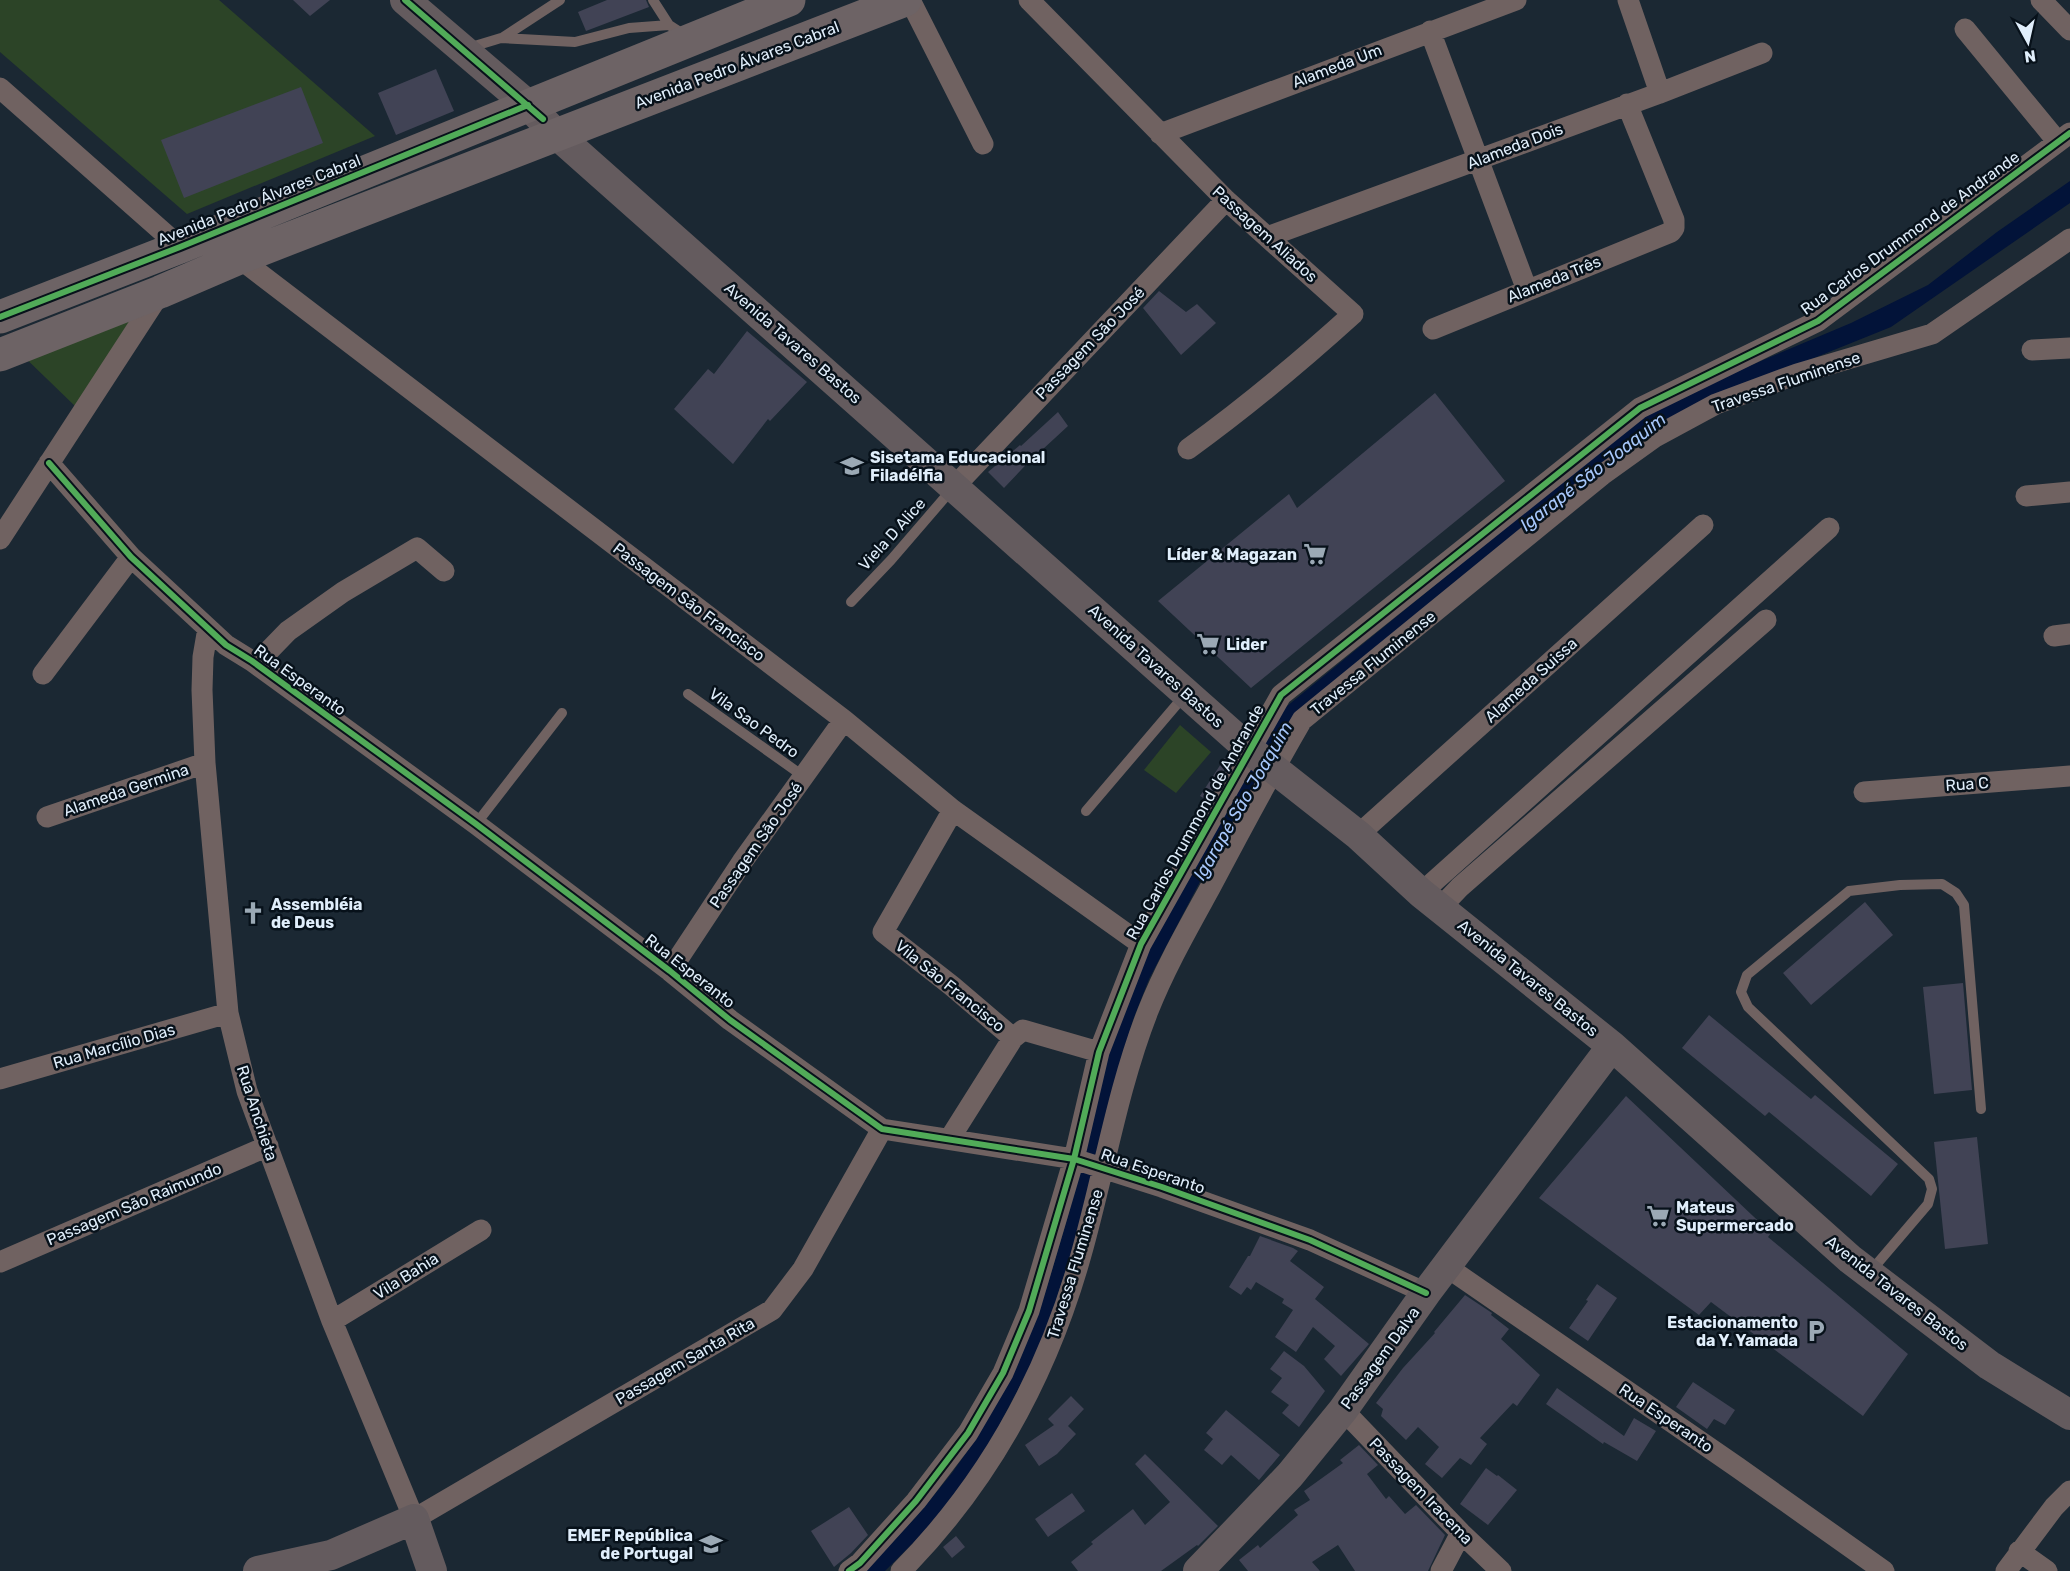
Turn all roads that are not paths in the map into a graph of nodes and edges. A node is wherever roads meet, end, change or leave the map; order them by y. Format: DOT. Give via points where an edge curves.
graph roads {
  1 [pos="405,0"];
  2 [pos="560,0"];
  3 [pos="653,0"];
  4 [pos="789,0"];
  5 [pos="905,0"];
  6 [pos="910,0"];
  7 [pos="1029,0"];
  8 [pos="1516,0"];
  9 [pos="1628,0"];
  10 [pos="2050,2"];
  11 [pos="1965,29"];
  12 [pos="2070,30"];
  13 [pos="1430,31"];
  14 [pos="680,32"];
  15 [pos="501,38"];
  16 [pos="463,50"];
  17 [pos="1762,53"];
  18 [pos="0,88"];
  19 [pos="1660,93"];
  20 [pos="1627,104"];
  21 [pos="528,105"];
  22 [pos="556,134"];
  23 [pos="1160,134"];
  24 [pos="2064,137"];
  25 [pos="983,144"];
  26 [pos="1479,160"];
  27 [pos="1226,200"];
  28 [pos="1267,237"];
  29 [pos="2070,239"];
  30 [pos="180,247"];
  31 [pos="238,258"];
  32 [pos="1527,290"];
  33 [pos="160,292"];
  34 [pos="0,317"];
  35 [pos="1432,329"];
  36 [pos="2070,348"];
  37 [pos="2032,351"];
  38 [pos="0,355"];
  39 [pos="1188,449"];
  40 [pos="49,463"];
  41 [pos="955,486"];
  42 [pos="2070,492"];
  43 [pos="2026,496"];
  44 [pos="1703,525"];
  45 [pos="1829,528"];
  46 [pos="0,539"];
  47 [pos="131,557"];
  48 [pos="444,571"];
  49 [pos="851,602"];
  50 [pos="1766,620"];
  51 [pos="208,628"];
  52 [pos="256,664"];
  53 [pos="43,674"];
  54 [pos="1187,693"];
  55 [pos="688,694"];
  56 [pos="562,713"];
  57 [pos="844,720"];
  58 [pos="1262,760"];
  59 [pos="205,764"];
  60 [pos="803,776"];
  61 [pos="2070,776"];
  62 [pos="1864,792"];
  63 [pos="953,810"];
  64 [pos="1086,811"];
  65 [pos="47,817"];
  66 [pos="476,824"];
  67 [pos="1358,836"];
  68 [pos="1430,900"];
  69 [pos="1141,944"];
  70 [pos="670,971"];
  71 [pos="228,1013"];
  72 [pos="1013,1038"];
  73 [pos="1612,1046"];
  74 [pos="1100,1052"];
  75 [pos="0,1079"];
  76 [pos="1981,1109"];
  77 [pos="882,1129"];
  78 [pos="950,1138"];
  79 [pos="268,1146"];
  80 [pos="1089,1164"];
  81 [pos="481,1230"];
  82 [pos="0,1262"];
  83 [pos="1447,1267"];
  84 [pos="1869,1273"];
  85 [pos="1426,1293"];
  86 [pos="332,1322"];
  87 [pos="1343,1410"];
  88 [pos="2070,1415"];
  89 [pos="2070,1491"];
  90 [pos="414,1518"];
  91 [pos="1461,1533"];
  92 [pos="2019,1551"];
  93 [pos="333,1563"];
  94 [pos="258,1571"];
  95 [pos="432,1571"];
  96 [pos="849,1571"];
  97 [pos="901,1571"];
  98 [pos="1198,1571"];
  99 [pos="1441,1571"];
  100 [pos="1501,1571"];
  101 [pos="1884,1571"];
  102 [pos="2006,1571"];
  103 [pos="2047,1571"];
  1 -- 16 [label="main road, Avenida Tavares Bastos"];
  2 -- 15 [label="lane"];
  3 -- 14 [label="lane"];
  4 -- 14 [label="main road, Avenida Pedro Álvares Cabral"];
  5 -- 22 [label="main road, Avenida Pedro Álvares Cabral"];
  6 -- 25 [label="street"];
  7 -- 23 [label="street, Passagem Aliados"];
  8 -- 13 [label="street, Alameda Um"];
  9 -- 19 [label="street"];
  10 -- 12 [label="street"];
  11 -- 24 [label="street"];
  13 -- 23 [label="street, Alameda Um"];
  13 -- 26 [label="street"];
  14 -- 15 [label="lane" via="629,28 575,42"];
  14 -- 21 [label="main road, Avenida Pedro Álvares Cabral"];
  15 -- 16 [label="lane"];
  16 -- 21 [label="main road, Avenida Tavares Bastos"];
  17 -- 19 [label="street, Alameda Dois"];
  18 -- 30 [label="street"];
  19 -- 20 [label="street, Alameda Dois"];
  20 -- 26 [label="street, Alameda Dois"];
  20 -- 32 [label="street, Alameda Três" via="1674,228"];
  21 -- 22 [label="main road, Avenida Tavares Bastos"];
  21 -- 30 [label="main road, Avenida Pedro Álvares Cabral"];
  22 -- 31 [label="main road, Avenida Pedro Álvares Cabral"];
  22 -- 41 [label="main road, Avenida Tavares Bastos"];
  23 -- 27 [label="street, Passagem Aliados"];
  24 -- 58 [label="street, Rua Carlos Drummond de Andrande" via="1818,321 1640,408 1281,695"];
  26 -- 28 [label="street, Alameda Dois"];
  26 -- 32 [label="street"];
  27 -- 28 [label="street, Passagem Aliados"];
  27 -- 41 [label="street, Passagem São José"];
  28 -- 39 [label="street, Passagem Aliados" via="1353,314 1297,365"];
  29 -- 58 [label="street, Travessa Fluminense" via="1932,334 1797,374 1716,404 1655,437 1602,475 1302,720"];
  30 -- 34 [label="main road, Avenida Pedro Álvares Cabral"];
  31 -- 33 [label="main road, Avenida Pedro Álvares Cabral"];
  31 -- 57 [label="street, Passagem São Francisco"];
  32 -- 35 [label="street, Alameda Três"];
  33 -- 38 [label="main road, Avenida Pedro Álvares Cabral"];
  33 -- 40 [label="street"];
  36 -- 37 [label="street"];
  40 -- 46 [label="street"];
  40 -- 47 [label="street, Rua Esperanto"];
  41 -- 49 [label="lane, Viela D Alice"];
  41 -- 54 [label="main road, Avenida Tavares Bastos"];
  42 -- 43 [label="street"];
  44 -- 67 [label="street, Alameda Suissa"];
  45 -- 68 [label="street"];
  47 -- 51 [label="street, Rua Esperanto"];
  47 -- 53 [label="street"];
  48 -- 52 [label="street" via="417,548 333,598 288,631"];
  50 -- 68 [label="street" via="1460,887"];
  51 -- 52 [label="street, Rua Esperanto"];
  51 -- 59 [label="street, Rua Anchieta" via="202,690"];
  52 -- 66 [label="street, Rua Esperanto"];
  54 -- 58 [label="main road, Avenida Tavares Bastos"];
  54 -- 64 [label="lane"];
  55 -- 60 [label="lane, Vila Sao Pedro"];
  56 -- 66 [label="lane"];
  57 -- 60 [label="street, Passagem São José"];
  57 -- 63 [label="street, Passagem São Francisco"];
  58 -- 67 [label="main road, Avenida Tavares Bastos"];
  58 -- 69 [label="street, Rua Carlos Drummond de Andrande" via="1196,849"];
  58 -- 80 [label="street, Travessa Fluminense" via="1148,1011"];
  59 -- 65 [label="street, Alameda Germina"];
  59 -- 71 [label="street, Rua Anchieta"];
  60 -- 70 [label="street, Passagem São José"];
  61 -- 62 [label="street, Rua C"];
  63 -- 69 [label="street, Passagem São Francisco"];
  63 -- 72 [label="street, Vila São Francisco" via="883,932"];
  66 -- 70 [label="street, Rua Esperanto"];
  67 -- 68 [label="main road, Avenida Tavares Bastos"];
  68 -- 73 [label="main road, Avenida Tavares Bastos"];
  69 -- 74 [label="street, Rua Carlos Drummond de Andrande"];
  70 -- 77 [label="street, Rua Esperanto" via="730,1020"];
  71 -- 75 [label="street, Rua Marcílio Dias"];
  71 -- 79 [label="street, Rua Anchieta" via="247,1091"];
  72 -- 74 [label="street, Vila São Francisco" via="1023,1030"];
  72 -- 78 [label="street, Vila São Francisco"];
  73 -- 83 [label="main road, Passagem Dalva"];
  73 -- 84 [label="main road, Avenida Tavares Bastos"];
  74 -- 80 [label="street, Rua Carlos Drummond de Andrande"];
  76 -- 84 [label="lane" via="1964,905 1956,893 1942,885 1850,891 1747,975 1740,992 1748,1007 1929,1179 1932,1189 1928,1204"];
  77 -- 78 [label="street, Rua Esperanto"];
  77 -- 90 [label="street, Passagem Santa Rita" via="803,1269 772,1310"];
  78 -- 80 [label="street, Rua Esperanto"];
  79 -- 82 [label="street, Passagem São Raimundo"];
  79 -- 86 [label="street, Rua Anchieta"];
  80 -- 85 [label="street, Rua Esperanto" via="1310,1240"];
  80 -- 96 [label="street, Rua Carlos Drummond de Andrande" via="1003,1373 968,1433 916,1501"];
  80 -- 97 [label="street, Travessa Fluminense" via="1071,1286 1033,1387 989,1464 936,1534"];
  81 -- 86 [label="street, Vila Bahia"];
  83 -- 85 [label="main road, Passagem Dalva"];
  83 -- 101 [label="street, Rua Esperanto"];
  84 -- 88 [label="main road, Avenida Tavares Bastos" via="1989,1365"];
  85 -- 87 [label="main road, Passagem Dalva"];
  86 -- 90 [label="street, Rua Anchieta"];
  87 -- 91 [label="street, Passagem Iracema"];
  87 -- 98 [label="main road, Passagem Dalva" via="1290,1475"];
  89 -- 92 [label="street"];
  90 -- 93 [label="main road"];
  90 -- 95 [label="main road, Rua Anchieta"];
  91 -- 99 [label="street"];
  91 -- 100 [label="street, Passagem Iracema"];
  92 -- 102 [label="street"];
  92 -- 103 [label="street"];
  93 -- 94 [label="main road"];
}
